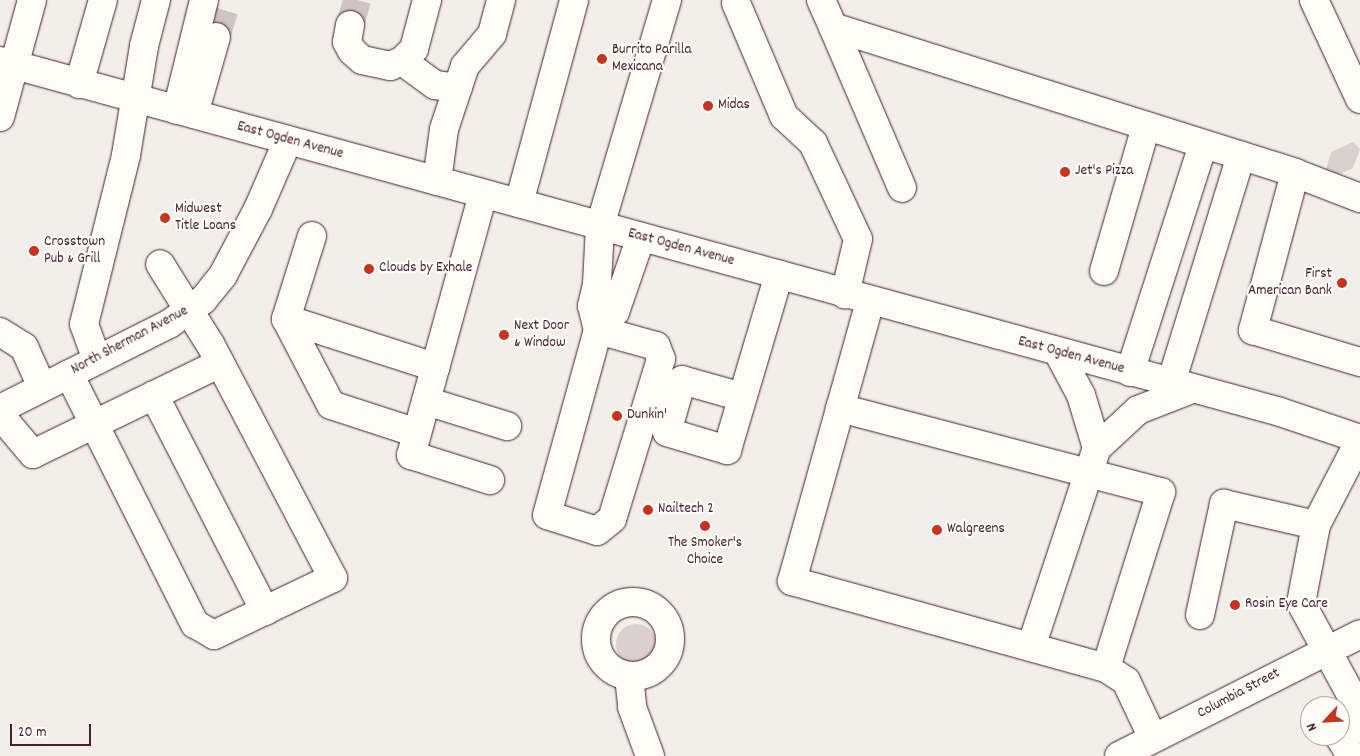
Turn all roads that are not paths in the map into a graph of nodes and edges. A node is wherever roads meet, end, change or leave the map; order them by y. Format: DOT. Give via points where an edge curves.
graph roads {
  1 [pos="32,0"];
  2 [pos="103,0"];
  3 [pos="156,0"];
  4 [pos="204,0"];
  5 [pos="427,0"];
  6 [pos="501,0"];
  7 [pos="574,0"];
  8 [pos="667,0"];
  9 [pos="821,0"];
  10 [pos="1314,0"];
  11 [pos="736,3"];
  12 [pos="350,25"];
  13 [pos="832,26"];
  14 [pos="216,37"];
  15 [pos="402,61"];
  16 [pos="7,63"];
  17 [pos="79,84"];
  18 [pos="458,88"];
  19 [pos="135,99"];
  20 [pos="1360,99"];
  21 [pos="185,112"];
  22 [pos="0,117"];
  23 [pos="1146,126"];
  24 [pos="288,140"];
  25 [pos="1203,144"];
  26 [pos="1241,156"];
  27 [pos="1295,173"];
  28 [pos="437,181"];
  29 [pos="902,188"];
  30 [pos="483,194"];
  31 [pos="1360,198"];
  32 [pos="519,203"];
  33 [pos="600,226"];
  34 [pos="312,236"];
  35 [pos="641,237"];
  36 [pos="160,264"];
  37 [pos="1104,271"];
  38 [pos="779,275"];
  39 [pos="857,297"];
  40 [pos="191,310"];
  41 [pos="286,319"];
  42 [pos="598,330"];
  43 [pos="0,332"];
  44 [pos="1058,352"];
  45 [pos="97,360"];
  46 [pos="1360,362"];
  47 [pos="220,363"];
  48 [pos="435,367"];
  49 [pos="1130,372"];
  50 [pos="69,374"];
  51 [pos="1182,386"];
  52 [pos="42,387"];
  53 [pos="154,394"];
  54 [pos="742,398"];
  55 [pos="426,401"];
  56 [pos="840,408"];
  57 [pos="0,409"];
  58 [pos="0,415"];
  59 [pos="95,424"];
  60 [pos="507,426"];
  61 [pos="417,433"];
  62 [pos="1360,440"];
  63 [pos="1093,460"];
  64 [pos="490,480"];
  65 [pos="1316,525"];
  66 [pos="265,611"];
  67 [pos="1200,615"];
  68 [pos="1360,634"];
  69 [pos="1031,647"];
  70 [pos="1326,649"];
  71 [pos="1106,668"];
  72 [pos="629,676"];
  73 [pos="1359,725"];
  74 [pos="1153,738"];
  75 [pos="650,756"];
  76 [pos="1119,756"];
  77 [pos="1351,756"];
  1 -- 16 [label="main road"];
  2 -- 17 [label="main road"];
  3 -- 19 [label="main road"];
  4 -- 21 [label="main road"];
  5 -- 15 [label="main road" via="414,49"];
  6 -- 18 [label="main road" via="492,34 465,66"];
  7 -- 32 [label="main road"];
  8 -- 33 [label="main road"];
  9 -- 13 [label="main road"];
  10 -- 20 [label="main road"];
  11 -- 39 [label="main road" via="784,116 813,143 858,239"];
  12 -- 15 [label="main road" via="347,42 362,60 390,66"];
  13 -- 23 [label="main road"];
  13 -- 29 [label="main road"];
  14 -- 21 [label="main road"];
  15 -- 18 [label="main road" via="435,85"];
  16 -- 17 [label="main road, East Ogden Avenue"];
  16 -- 22 [label="main road"];
  17 -- 19 [label="main road, East Ogden Avenue"];
  18 -- 28 [label="main road" via="444,129"];
  19 -- 21 [label="main road, East Ogden Avenue"];
  19 -- 45 [label="main road" via="126,156 84,324"];
  21 -- 24 [label="main road, East Ogden Avenue"];
  23 -- 25 [label="main road"];
  23 -- 37 [label="main road"];
  24 -- 28 [label="main road, East Ogden Avenue"];
  24 -- 40 [label="main road, North Sherman Avenue" via="258,209 222,275 204,300"];
  25 -- 26 [label="main road"];
  25 -- 49 [label="main road"];
  26 -- 27 [label="main road"];
  26 -- 51 [label="main road"];
  27 -- 31 [label="main road"];
  27 -- 46 [label="main road" via="1253,330"];
  28 -- 30 [label="main road, East Ogden Avenue"];
  30 -- 32 [label="main road, East Ogden Avenue"];
  30 -- 48 [label="main road"];
  32 -- 33 [label="main road, East Ogden Avenue"];
  33 -- 35 [label="main road, East Ogden Avenue"];
  33 -- 42 [label="main road" via="598,284 592,306"];
  34 -- 41 [label="main road"];
  35 -- 38 [label="main road, East Ogden Avenue"];
  35 -- 42 [label="main road" via="615,312"];
  36 -- 40 [label="main road"];
  38 -- 39 [label="main road, East Ogden Avenue"];
  38 -- 54 [label="main road"];
  39 -- 44 [label="main road, East Ogden Avenue"];
  39 -- 56 [label="main road"];
  40 -- 45 [label="main road, North Sherman Avenue"];
  40 -- 47 [label="main road"];
  41 -- 48 [label="main road"];
  41 -- 61 [label="main road" via="331,405"];
  42 -- 42 [label="main road" via="656,346 661,359 612,519 597,530 547,515"];
  43 -- 52 [label="main road" via="24,347"];
  44 -- 49 [label="main road, East Ogden Avenue"];
  44 -- 63 [label="main road" via="1081,395"];
  45 -- 50 [label="main road, North Sherman Avenue"];
  47 -- 53 [label="main road"];
  47 -- 66 [label="main road" via="333,578"];
  48 -- 55 [label="main road"];
  49 -- 51 [label="main road, East Ogden Avenue"];
  50 -- 52 [label="main road, North Sherman Avenue"];
  50 -- 59 [label="main road"];
  51 -- 62 [label="main road, East Ogden Avenue" via="1280,412"];
  51 -- 63 [label="main road" via="1138,410"];
  52 -- 57 [label="main road, North Sherman Avenue"];
  53 -- 59 [label="main road"];
  53 -- 66 [label="main road"];
  55 -- 60 [label="main road"];
  55 -- 61 [label="main road"];
  56 -- 63 [label="main road"];
  56 -- 69 [label="main road" via="792,581"];
  58 -- 59 [label="main road" via="33,454"];
  59 -- 66 [label="main road" via="195,624 214,635"];
  61 -- 64 [label="main road" via="411,455"];
  62 -- 65 [label="main road"];
  63 -- 69 [label="main road"];
  63 -- 71 [label="main road" via="1161,492"];
  65 -- 67 [label="main road" via="1224,504"];
  65 -- 70 [label="main road" via="1301,603"];
  68 -- 70 [label="main road, Columbia Street"];
  69 -- 71 [label="main road"];
  70 -- 73 [label="main road"];
  70 -- 74 [label="main road, Columbia Street"];
  71 -- 74 [label="main road" via="1126,681"];
  72 -- 75 [label="main road" via="632,707"];
  73 -- 77 [label="main road" via="1340,738"];
  74 -- 76 [label="main road, Columbia Street"];
}
